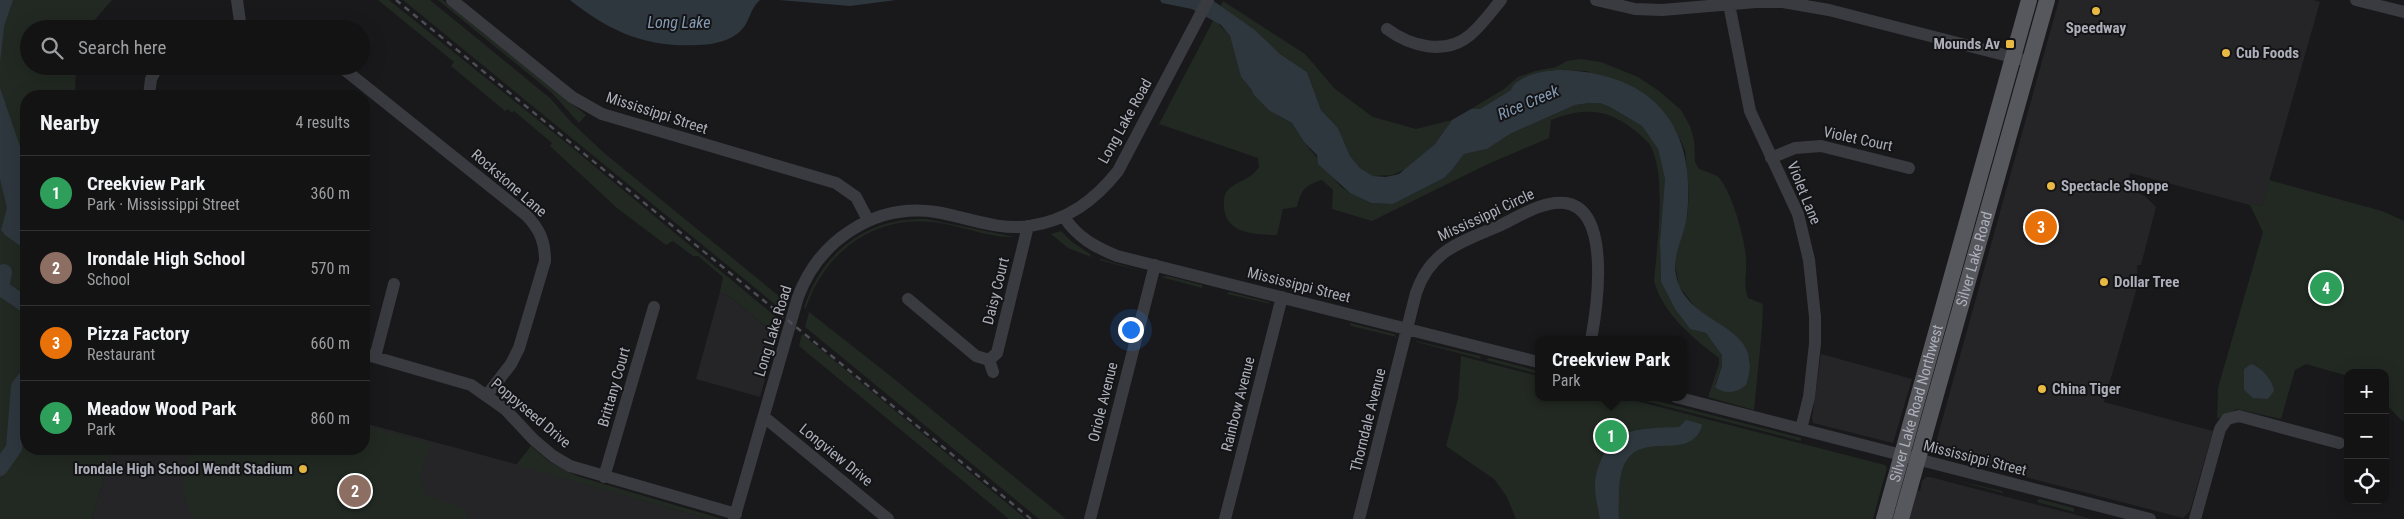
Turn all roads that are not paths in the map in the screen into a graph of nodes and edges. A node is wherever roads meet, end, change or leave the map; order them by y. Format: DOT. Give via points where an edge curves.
graph roads {
  1 [pos="237,0"];
  2 [pos="452,0"];
  3 [pos="1208,0"];
  4 [pos="1501,0"];
  5 [pos="1596,0"];
  6 [pos="2029,0"];
  7 [pos="2047,0"];
  8 [pos="2356,0"];
  9 [pos="1729,4"];
  10 [pos="2404,12"];
  11 [pos="240,20"];
  12 [pos="1387,29"];
  13 [pos="2022,59"];
  14 [pos="153,75"];
  15 [pos="351,75"];
  16 [pos="149,90"];
  17 [pos="370,90"];
  18 [pos="370,90"];
  19 [pos="1771,158"];
  20 [pos="1909,168"];
  21 [pos="1064,217"];
  22 [pos="868,220"];
  23 [pos="1028,226"];
  24 [pos="1155,265"];
  25 [pos="394,284"];
  26 [pos="1282,297"];
  27 [pos="908,299"];
  28 [pos="654,307"];
  29 [pos="1408,329"];
  30 [pos="1592,336"];
  31 [pos="370,352"];
  32 [pos="370,355"];
  33 [pos="989,360"];
  34 [pos="1535,361"];
  35 [pos="993,372"];
  36 [pos="487,395"];
  37 [pos="1687,400"];
  38 [pos="764,417"];
  39 [pos="1801,429"];
  40 [pos="2339,443"];
  41 [pos="1902,456"];
  42 [pos="1919,461"];
  43 [pos="604,477"];
  44 [pos="2116,515"];
  45 [pos="735,517"];
  46 [pos="881,517"];
  47 [pos="1090,519"];
  48 [pos="1225,519"];
  49 [pos="1359,519"];
  50 [pos="1884,519"];
  51 [pos="1901,519"];
  52 [pos="2150,519"];
  53 [pos="2195,519"];
  1 -- 11 [label="street"];
  2 -- 22 [label="street, Mississippi Street" via="572,97 595,110 836,183 856,197"];
  3 -- 21 [label="street, Long Lake Road" via="1118,171 1089,202"];
  4 -- 12 [label="street" via="1469,36 1446,46 1412,43"];
  5 -- 9 [label="street" via="1662,10"];
  6 -- 13 [label="main road, Silver Lake Road Northwest"];
  7 -- 13 [label="main road, Silver Lake Road"];
  8 -- 10 [label="street"];
  9 -- 13 [label="street" via="1783,2 1829,10"];
  9 -- 19 [label="street, Violet Lane" via="1750,111"];
  13 -- 41 [label="main road, Silver Lake Road Northwest"];
  13 -- 42 [label="main road, Silver Lake Road"];
  14 -- 16 [label="street"];
  15 -- 18 [label="street, Rockstone Lane"];
  17 -- 36 [label="street, Rockstone Lane" via="526,215 539,230 545,261 524,333 511,364"];
  19 -- 20 [label="street, Violet Court" via="1795,148 1821,146"];
  19 -- 39 [label="street, Violet Lane" via="1798,214 1813,290 1815,344 1809,398"];
  21 -- 23 [label="street, Long Lake Road"];
  21 -- 24 [label="street, Mississippi Street" via="1078,235 1095,246 1117,256"];
  22 -- 23 [label="street, Long Lake Road" via="902,211 918,211 993,225"];
  22 -- 38 [label="street, Long Lake Road" via="827,249 802,286"];
  23 -- 33 [label="street, Daisy Court" via="997,354"];
  24 -- 26 [label="street, Mississippi Street"];
  24 -- 47 [label="street, Oriole Avenue"];
  25 -- 31 [label="street"];
  26 -- 29 [label="street, Mississippi Street"];
  26 -- 48 [label="street, Rainbow Avenue"];
  27 -- 33 [label="street" via="976,356"];
  28 -- 43 [label="street, Brittany Court"];
  29 -- 30 [label="street, Mississippi Circle" via="1420,280 1427,268 1446,250 1545,205 1565,203 1583,211 1593,228 1599,295"];
  29 -- 34 [label="street, Mississippi Street"];
  29 -- 49 [label="street, Thorndale Avenue"];
  32 -- 36 [label="street, Poppyseed Drive" via="458,380"];
  33 -- 35 [label="street"];
  36 -- 43 [label="street, Poppyseed Drive" via="553,456 570,466"];
  37 -- 39 [label="street, Mississippi Street"];
  38 -- 45 [label="street, Long Lake Road"];
  38 -- 46 [label="street, Longview Drive"];
  39 -- 41 [label="street, Mississippi Street"];
  40 -- 53 [label="street" via="2239,416 2227,419 2220,429"];
  41 -- 42 [label="street, Mississippi Street"];
  41 -- 50 [label="main road, Silver Lake Road Northwest"];
  42 -- 44 [label="street, Mississippi Street"];
  42 -- 51 [label="main road, Silver Lake Road"];
  43 -- 45 [label="street, Poppyseed Drive"];
  44 -- 52 [label="street, Mississippi Street"];
}
